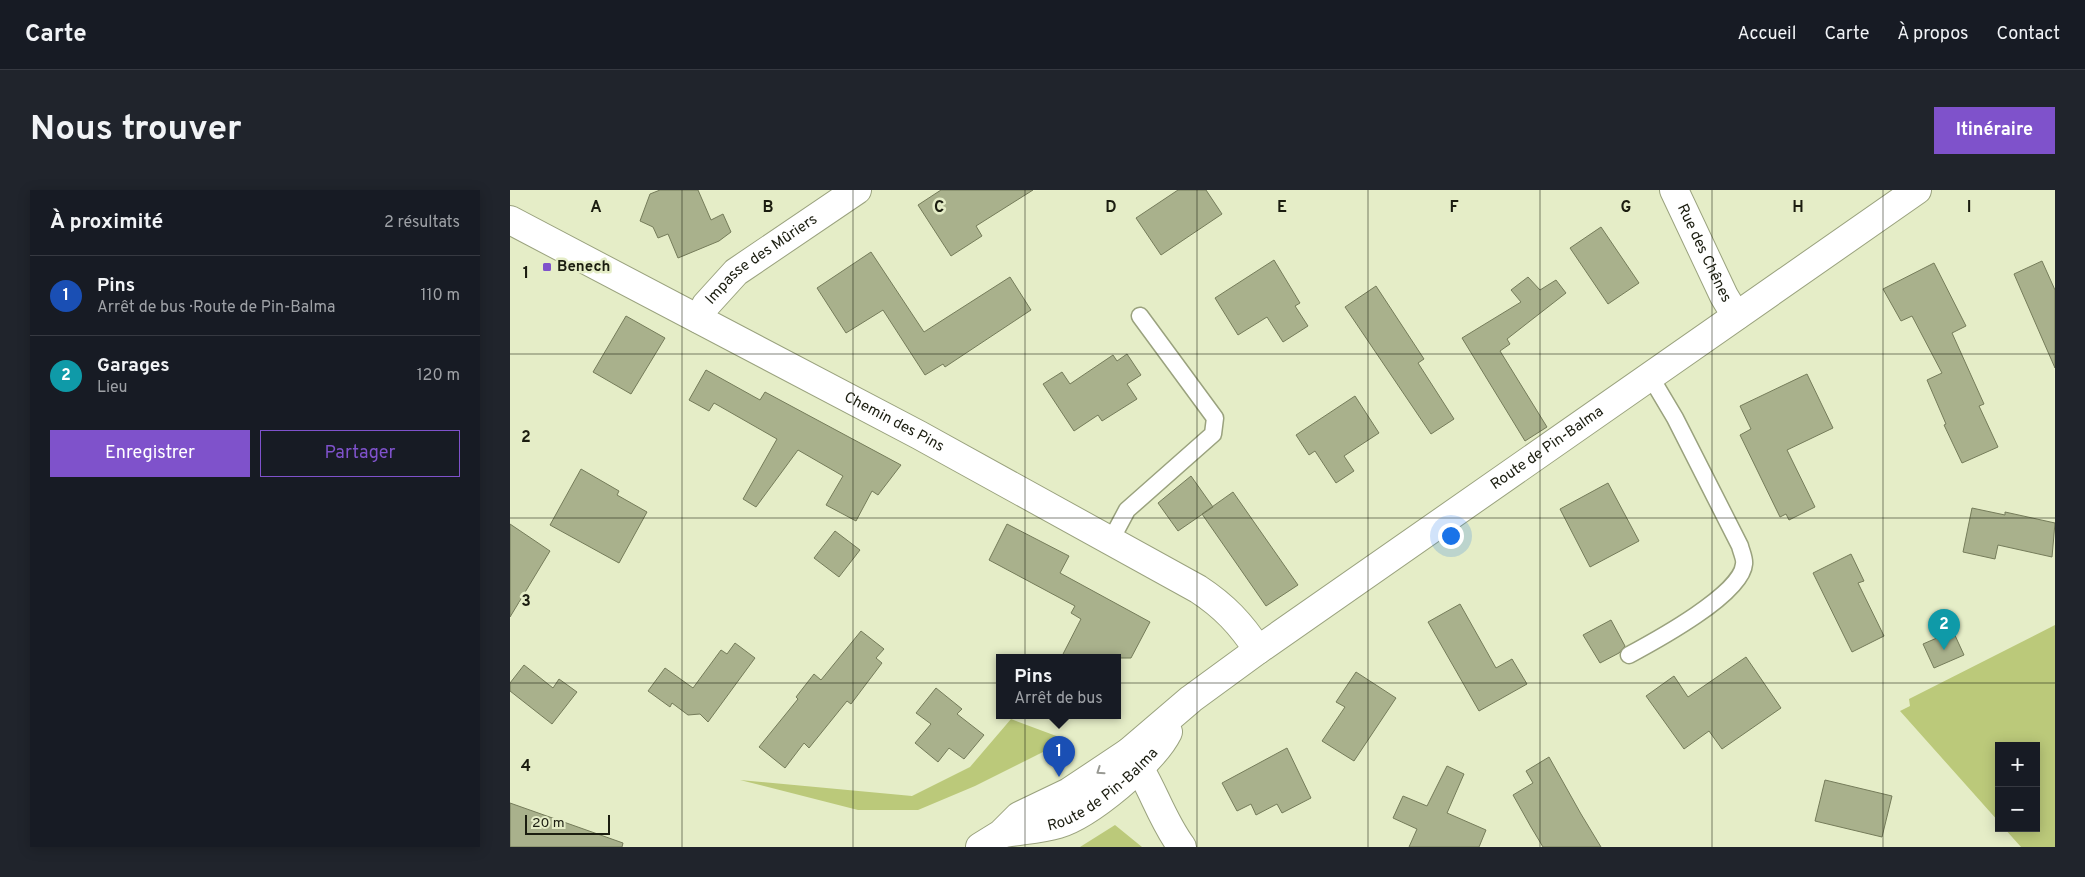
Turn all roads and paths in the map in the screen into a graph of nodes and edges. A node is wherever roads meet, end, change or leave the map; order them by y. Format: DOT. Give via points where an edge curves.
graph roads {
  1 [pos="858,190"];
  2 [pos="1674,190"];
  3 [pos="1917,190"];
  4 [pos="825,199"];
  5 [pos="510,220"];
  6 [pos="1140,316"];
  7 [pos="1736,316"];
  8 [pos="699,319"];
  9 [pos="1650,376"];
  10 [pos="1111,540"];
  11 [pos="1258,650"];
  12 [pos="1629,655"];
  13 [pos="1134,759"];
  14 [pos="991,841"];
  15 [pos="1182,847"];
  1 -- 4 [label="street, Impasse des Mûriers"];
  2 -- 7 [label="street, Rue des Chênes"];
  3 -- 7 [label="street, Route de Pin-Balma"];
  4 -- 8 [label="street, Impasse des Mûriers" via="736,272 706,305"];
  5 -- 8 [label="street, Chemin des Pins"];
  6 -- 10 [label="lane" via="1215,418 1213,434 1127,510"];
  7 -- 9 [label="street, Route de Pin-Balma"];
  8 -- 10 [label="street, Chemin des Pins" via="919,434"];
  9 -- 11 [label="street, Route de Pin-Balma"];
  9 -- 12 [label="lane" via="1735,537 1744,565 1736,584 1717,601"];
  10 -- 11 [label="street, Chemin des Pins" via="1220,604 1235,618"];
  11 -- 13 [label="street, Route de Pin-Balma" via="1191,699 1180,710 1165,739"];
  13 -- 14 [label="street, Route de Pin-Balma" via="1019,816"];
  13 -- 15 [label="street" via="1172,834"];
}
